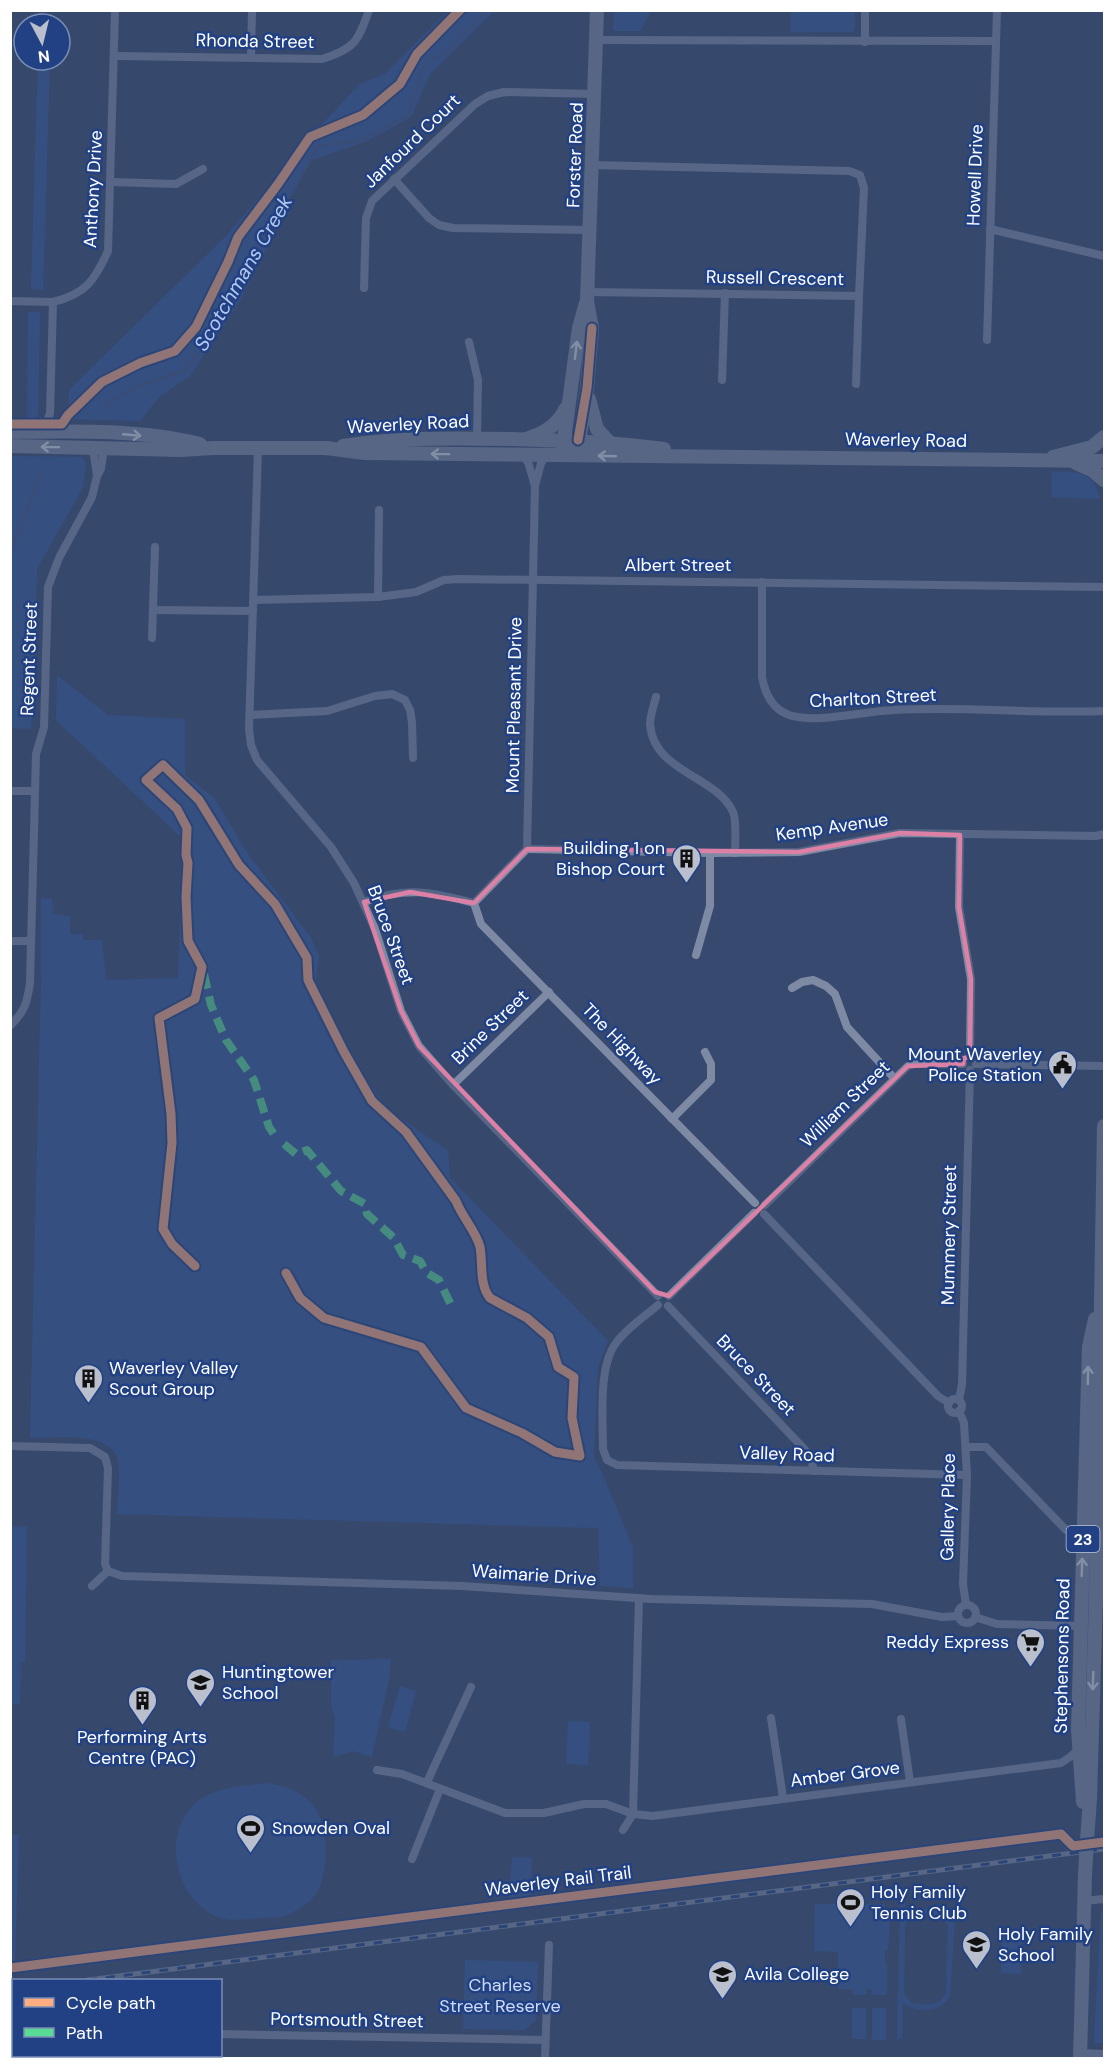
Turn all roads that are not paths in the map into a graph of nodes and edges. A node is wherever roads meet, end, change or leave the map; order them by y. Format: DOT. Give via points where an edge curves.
graph roads {
  1 [pos="116,10"];
  2 [pos="252,10"];
  3 [pos="369,10"];
  4 [pos="597,10"];
  5 [pos="865,10"];
  6 [pos="997,10"];
  7 [pos="596,40"];
  8 [pos="995,41"];
  9 [pos="864,42"];
  10 [pos="115,56"];
  11 [pos="251,57"];
  12 [pos="595,94"];
  13 [pos="592,165"];
  14 [pos="203,169"];
  15 [pos="394,178"];
  16 [pos="111,182"];
  17 [pos="990,229"];
  18 [pos="590,230"];
  19 [pos="1104,256"];
  20 [pos="364,288"];
  21 [pos="725,293"];
  22 [pos="859,296"];
  23 [pos="587,297"];
  24 [pos="10,301"];
  25 [pos="53,302"];
  26 [pos="987,340"];
  27 [pos="468,342"];
  28 [pos="722,380"];
  29 [pos="856,384"];
  30 [pos="587,388"];
  31 [pos="570,400"];
  32 [pos="50,413"];
  33 [pos="51,431"];
  34 [pos="10,432"];
  35 [pos="97,432"];
  36 [pos="1104,437"];
  37 [pos="477,438"];
  38 [pos="522,440"];
  39 [pos="564,440"];
  40 [pos="578,440"];
  41 [pos="610,443"];
  42 [pos="10,447"];
  43 [pos="99,448"];
  44 [pos="213,448"];
  45 [pos="326,448"];
  46 [pos="258,449"];
  47 [pos="476,454"];
  48 [pos="521,455"];
  49 [pos="547,455"];
  50 [pos="562,455"];
  51 [pos="577,455"];
  52 [pos="707,456"];
  53 [pos="1042,461"];
  54 [pos="1073,461"];
  55 [pos="1104,461"];
  56 [pos="1104,480"];
  57 [pos="535,486"];
  58 [pos="379,510"];
  59 [pos="155,547"];
  60 [pos="533,580"];
  61 [pos="762,582"];
  62 [pos="1104,587"];
  63 [pos="378,597"];
  64 [pos="254,600"];
  65 [pos="153,610"];
  66 [pos="253,611"];
  67 [pos="152,638"];
  68 [pos="656,697"];
  69 [pos="1104,711"];
  70 [pos="250,715"];
  71 [pos="413,758"];
  72 [pos="10,791"];
  73 [pos="35,791"];
  74 [pos="1104,834"];
  75 [pos="960,835"];
  76 [pos="527,849"];
  77 [pos="710,853"];
  78 [pos="735,853"];
  79 [pos="364,902"];
  80 [pos="474,903"];
  81 [pos="10,941"];
  82 [pos="30,941"];
  83 [pos="696,955"];
  84 [pos="792,988"];
  85 [pos="549,992"];
  86 [pos="10,1026"];
  87 [pos="705,1052"];
  88 [pos="970,1064"];
  89 [pos="1104,1066"];
  90 [pos="894,1078"];
  91 [pos="453,1085"];
  92 [pos="672,1119"];
  93 [pos="1104,1126"];
  94 [pos="755,1203"];
  95 [pos="765,1210"];
  96 [pos="754,1214"];
  97 [pos="1103,1246"];
  98 [pos="658,1300"];
  99 [pos="668,1301"];
  100 [pos="959,1400"];
  101 [pos="949,1403"];
  102 [pos="1097,1404"];
  103 [pos="959,1411"];
  104 [pos="10,1446"];
  105 [pos="966,1447"];
  106 [pos="814,1471"];
  107 [pos="967,1475"];
  108 [pos="1083,1531"];
  109 [pos="1101,1539"];
  110 [pos="108,1571"];
  111 [pos="92,1586"];
  112 [pos="639,1598"];
  113 [pos="966,1605"];
  114 [pos="958,1616"];
  115 [pos="975,1617"];
  116 [pos="1095,1623"];
  117 [pos="1080,1626"];
  118 [pos="471,1687"];
  119 [pos="771,1718"];
  120 [pos="901,1719"];
  121 [pos="1079,1749"];
  122 [pos="1061,1762"];
  123 [pos="377,1770"];
  124 [pos="1080,1773"];
  125 [pos="427,1782"];
  126 [pos="910,1782"];
  127 [pos="440,1789"];
  128 [pos="783,1798"];
  129 [pos="633,1814"];
  130 [pos="623,1830"];
  131 [pos="1087,1840"];
  132 [pos="412,1859"];
  133 [pos="1104,1899"];
  134 [pos="1084,1901"];
  135 [pos="549,1945"];
  136 [pos="222,2034"];
  137 [pos="545,2040"];
  138 [pos="1104,2054"];
  139 [pos="1080,2056"];
  140 [pos="545,2058"];
  1 -- 10 [label="street, Anthony Drive"];
  2 -- 11 [label="street"];
  3 -- 11 [label="street, Rhonda Street" via="356,41 341,53 322,59"];
  4 -- 7 [label="main road, Forster Road"];
  5 -- 9 [label="street"];
  6 -- 8 [label="street, Howell Drive"];
  7 -- 9 [label="street"];
  7 -- 12 [label="main road, Forster Road"];
  8 -- 9 [label="street"];
  8 -- 17 [label="street, Howell Drive"];
  10 -- 11 [label="street, Rhonda Street"];
  10 -- 16 [label="street, Anthony Drive"];
  12 -- 13 [label="main road, Forster Road"];
  12 -- 15 [label="street, Janfourd Court" via="504,92 488,96"];
  13 -- 18 [label="main road, Forster Road"];
  13 -- 22 [label="street, Russell Crescent" via="860,174 864,188"];
  14 -- 16 [label="street" via="176,184"];
  15 -- 18 [label="street" via="439,225"];
  15 -- 20 [label="street, Janfourd Court" via="372,201 366,218"];
  16 -- 25 [label="street, Anthony Drive" via="108,251 98,275 81,292"];
  17 -- 19 [label="street"];
  17 -- 26 [label="street, Howell Drive"];
  18 -- 23 [label="main road, Forster Road"];
  21 -- 22 [label="street, Russell Crescent"];
  21 -- 23 [label="street, Russell Crescent"];
  21 -- 28 [label="street"];
  22 -- 29 [label="street"];
  23 -- 30 [label="main road, Forster Road" via="592,328"];
  31 -- 23 [label="main road, Forster Road, one-way"];
  24 -- 25 [label="street"];
  25 -- 32 [label="street"];
  27 -- 37 [label="street" via="478,380"];
  30 -- 40 [label="main road, Forster Road"];
  30 -- 41 [label="main road" via="597,429"];
  31 -- 38 [label="main road" via="555,424"];
  31 -- 39 [label="main road, Forster Road"];
  32 -- 33 [label="street"];
  32 -- 33 [label="street"];
  33 -- 34 [label="main road, Waverley Road"];
  33 -- 35 [label="main road, Waverley Road"];
  35 -- 43 [label="main road"];
  35 -- 44 [label="main road, Waverley Road, one-way" via="176,438"];
  36 -- 53 [label="main road" via="1092,447"];
  37 -- 38 [label="main road, Waverley Road"];
  37 -- 45 [label="main road, Waverley Road" via="370,441"];
  37 -- 47 [label="main road"];
  38 -- 39 [label="main road, Waverley Road"];
  39 -- 40 [label="main road, Waverley Road"];
  39 -- 50 [label="main road, Forster Road"];
  40 -- 41 [label="main road, Waverley Road"];
  40 -- 51 [label="main road, Forster Road"];
  41 -- 52 [label="main road, Waverley Road"];
  43 -- 42 [label="main road, Waverley Road, one-way"];
  43 -- 44 [label="main road, Waverley Road"];
  43 -- 73 [label="street, Regent Street" via="101,469 92,497 48,587 44,727 36,754"];
  44 -- 46 [label="main road, Waverley Road"];
  45 -- 46 [label="main road, Waverley Road"];
  47 -- 45 [label="main road, Waverley Road, one-way" via="365,453"];
  46 -- 64 [label="street, Bruce Street"];
  47 -- 48 [label="main road, Waverley Road"];
  48 -- 49 [label="main road, Waverley Road"];
  48 -- 57 [label="street, Mount Pleasant Drive" via="528,462"];
  49 -- 50 [label="main road, Waverley Road"];
  49 -- 57 [label="street, Mount Pleasant Drive"];
  50 -- 51 [label="main road, Waverley Road"];
  52 -- 51 [label="main road, Waverley Road, one-way"];
  52 -- 53 [label="main road, Waverley Road"];
  53 -- 54 [label="main road, Waverley Road"];
  54 -- 55 [label="main road, Waverley Road"];
  54 -- 56 [label="main road"];
  57 -- 60 [label="street, Mount Pleasant Drive"];
  58 -- 63 [label="street"];
  59 -- 65 [label="street"];
  60 -- 61 [label="street, Albert Street"];
  60 -- 63 [label="street, Albert Street" via="444,580 416,592"];
  60 -- 76 [label="street, Mount Pleasant Drive"];
  61 -- 62 [label="street, Albert Street"];
  61 -- 69 [label="street, Charlton Street" via="762,677 774,706 787,714 804,719 894,710"];
  63 -- 64 [label="street, Albert Street"];
  64 -- 66 [label="street, Bruce Street"];
  65 -- 66 [label="street"];
  65 -- 67 [label="street"];
  66 -- 70 [label="street, Bruce Street"];
  68 -- 78 [label="street" via="650,723 658,746 678,767 725,800 734,813"];
  70 -- 71 [label="street" via="327,711 392,694 405,700 410,710"];
  70 -- 79 [label="street, Bruce Street" via="250,745 257,760 331,847"];
  72 -- 73 [label="street"];
  73 -- 82 [label="street, Regent Street"];
  74 -- 75 [label="street, Kemp Avenue"];
  75 -- 78 [label="street, Kemp Avenue" via="900,833 799,852"];
  75 -- 88 [label="street, Mummery Street" via="959,907 971,979"];
  76 -- 77 [label="street, Kemp Avenue"];
  76 -- 80 [label="street"];
  77 -- 78 [label="street, Kemp Avenue"];
  77 -- 83 [label="street" via="710,906"];
  79 -- 80 [label="street" via="410,892 434,893"];
  79 -- 91 [label="street, Bruce Street" via="411,1034"];
  80 -- 85 [label="street, The Highway" via="482,924"];
  81 -- 82 [label="street"];
  82 -- 86 [label="street, Regent Street" via="28,1000 22,1015"];
  84 -- 90 [label="street" via="813,980 836,994 847,1027"];
  85 -- 91 [label="street, Brine Street"];
  85 -- 92 [label="street, The Highway"];
  87 -- 92 [label="street" via="711,1064 711,1080"];
  88 -- 89 [label="street, William Street"];
  88 -- 90 [label="street, William Street" via="915,1064"];
  88 -- 100 [label="street, Mummery Street"];
  90 -- 95 [label="street, William Street"];
  91 -- 98 [label="street, Bruce Street"];
  92 -- 94 [label="street, The Highway"];
  93 -- 97 [label="main road, Stephensons Road / 23"];
  94 -- 95 [label="street" via="759,1202"];
  94 -- 96 [label="street"];
  95 -- 96 [label="street" via="760,1216"];
  95 -- 101 [label="street" via="938,1396"];
  96 -- 99 [label="street"];
  97 -- 102 [label="main road, Stephensons Road / 23" via="1095,1347"];
  98 -- 99 [label="street" via="663,1308"];
  98 -- 106 [label="street, Valley Road" via="616,1341 604,1369 603,1449 607,1460 616,1465"];
  99 -- 106 [label="street, Bruce Street" via="810,1455"];
  100 -- 101 [label="street"];
  100 -- 103 [label="street"];
  101 -- 103 [label="street" via="951,1411"];
  102 -- 108 [label="main road, Stephensons Road / 23"];
  102 -- 109 [label="main road, Stephensons Road / 23"];
  103 -- 105 [label="street, Gallery Place"];
  104 -- 110 [label="street" via="90,1448 105,1457"];
  105 -- 107 [label="street, Gallery Place"];
  105 -- 108 [label="street" via="986,1447 1066,1530"];
  106 -- 107 [label="street, Valley Road"];
  107 -- 113 [label="street, Gallery Place" via="963,1584"];
  117 -- 108 [label="main road, Stephensons Road / 23, one-way"];
  109 -- 116 [label="main road, Stephensons Road / 23"];
  110 -- 111 [label="street"];
  110 -- 112 [label="street, Waimarie Drive" via="122,1576 462,1586"];
  112 -- 114 [label="street, Waimarie Drive" via="872,1604 942,1617"];
  112 -- 129 [label="street"];
  113 -- 114 [label="street" via="959,1609"];
  113 -- 115 [label="street" via="975,1609"];
  114 -- 115 [label="street" via="967,1623"];
  115 -- 117 [label="street" via="997,1624"];
  116 -- 117 [label="main road"];
  116 -- 131 [label="main road, Stephensons Road / 23, one-way" via="1095,1733"];
  117 -- 121 [label="main road, Stephensons Road / 23"];
  118 -- 125 [label="street"];
  119 -- 128 [label="street"];
  120 -- 126 [label="street"];
  121 -- 122 [label="street, Amber Grove"];
  121 -- 124 [label="main road, Stephensons Road / 23"];
  122 -- 124 [label="street"];
  122 -- 126 [label="street, Amber Grove"];
  123 -- 125 [label="street, Amber Grove"];
  124 -- 131 [label="main road, Stephensons Road / 23"];
  125 -- 127 [label="street, Amber Grove"];
  126 -- 128 [label="street, Amber Grove"];
  127 -- 129 [label="street, Amber Grove" via="505,1813 544,1813 584,1804 606,1804"];
  127 -- 132 [label="street"];
  128 -- 129 [label="street, Amber Grove" via="653,1816"];
  129 -- 130 [label="street"];
  131 -- 134 [label="main road, Stephensons Road / 23, bridge"];
  133 -- 134 [label="street"];
  134 -- 139 [label="main road, Stephensons Road / 23"];
  135 -- 137 [label="street"];
  136 -- 137 [label="street, Portsmouth Street"];
  137 -- 140 [label="street"];
  138 -- 139 [label="street"];
}
